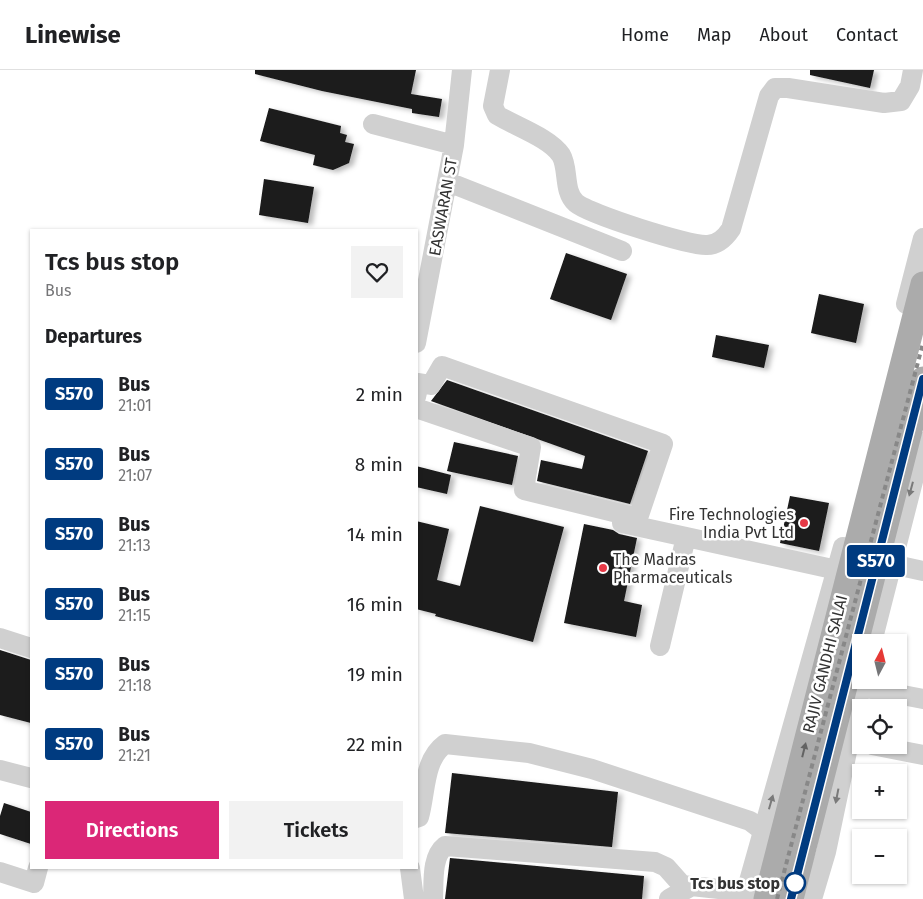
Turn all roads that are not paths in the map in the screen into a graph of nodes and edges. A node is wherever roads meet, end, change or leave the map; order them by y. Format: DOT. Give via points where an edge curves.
graph roads {
  1 [pos="462,70"];
  2 [pos="500,70"];
  3 [pos="913,70"];
  4 [pos="373,124"];
  5 [pos="454,145"];
  6 [pos="448,182"];
  7 [pos="923,238"];
  8 [pos="622,251"];
  9 [pos="923,284"];
  10 [pos="418,333"];
  11 [pos="923,379"];
  12 [pos="418,388"];
  13 [pos="418,409"];
  14 [pos="923,442"];
  15 [pos="510,499"];
  16 [pos="686,537"];
  17 [pos="891,564"];
  18 [pos="837,570"];
  19 [pos="923,571"];
  20 [pos="874,634"];
  21 [pos="0,638"];
  22 [pos="660,646"];
  23 [pos="30,648"];
  24 [pos="882,689"];
  25 [pos="923,699"];
  26 [pos="852,752"];
  27 [pos="907,752"];
  28 [pos="923,755"];
  29 [pos="0,770"];
  30 [pos="422,777"];
  31 [pos="30,778"];
  32 [pos="418,818"];
  33 [pos="763,831"];
  34 [pos="38,869"];
  35 [pos="410,869"];
  36 [pos="0,872"];
  37 [pos="690,887"];
  38 [pos="752,897"];
  39 [pos="414,899"];
  40 [pos="433,899"];
  41 [pos="669,899"];
  42 [pos="791,899"];
  43 [pos="812,899"];
  1 -- 5 [label="street, EASWARAN ST"];
  2 -- 3 [label="street" via="493,106 496,115 548,143 562,156 575,202 686,242 708,245 724,240 731,229 774,88 884,103 901,101 910,86"];
  4 -- 5 [label="street"];
  5 -- 6 [label="street, EASWARAN ST"];
  6 -- 8 [label="street"];
  6 -- 10 [label="street, EASWARAN ST"];
  7 -- 18 [label="street"];
  38 -- 9 [label="main road, RAJIV GANDHI SALAI, one-way"];
  11 -- 42 [label="main road, RAJIV GANDHI SALAI"];
  12 -- 13 [label="street" via="419,383 431,385 442,366 663,444 638,518 524,490 531,447"];
  14 -- 17 [label="street, one-way"];
  15 -- 16 [label="street"];
  16 -- 18 [label="street"];
  16 -- 22 [label="street"];
  17 -- 19 [label="street"];
  17 -- 20 [label="street"];
  33 -- 18 [label="street, one-way"];
  21 -- 23 [label="street"];
  24 -- 25 [label="street"];
  26 -- 43 [label="street, one-way"];
  27 -- 28 [label="street"];
  29 -- 31 [label="street"];
  30 -- 32 [label="street"];
  30 -- 33 [label="street" via="434,755 445,744 529,753 592,769 750,821"];
  33 -- 38 [label="street"];
  34 -- 36 [label="street" via="34,883"];
  35 -- 39 [label="street"];
  37 -- 38 [label="street"];
  37 -- 40 [label="street" via="682,885 666,867 655,862 444,846 436,861"];
  37 -- 41 [label="street"];
}
